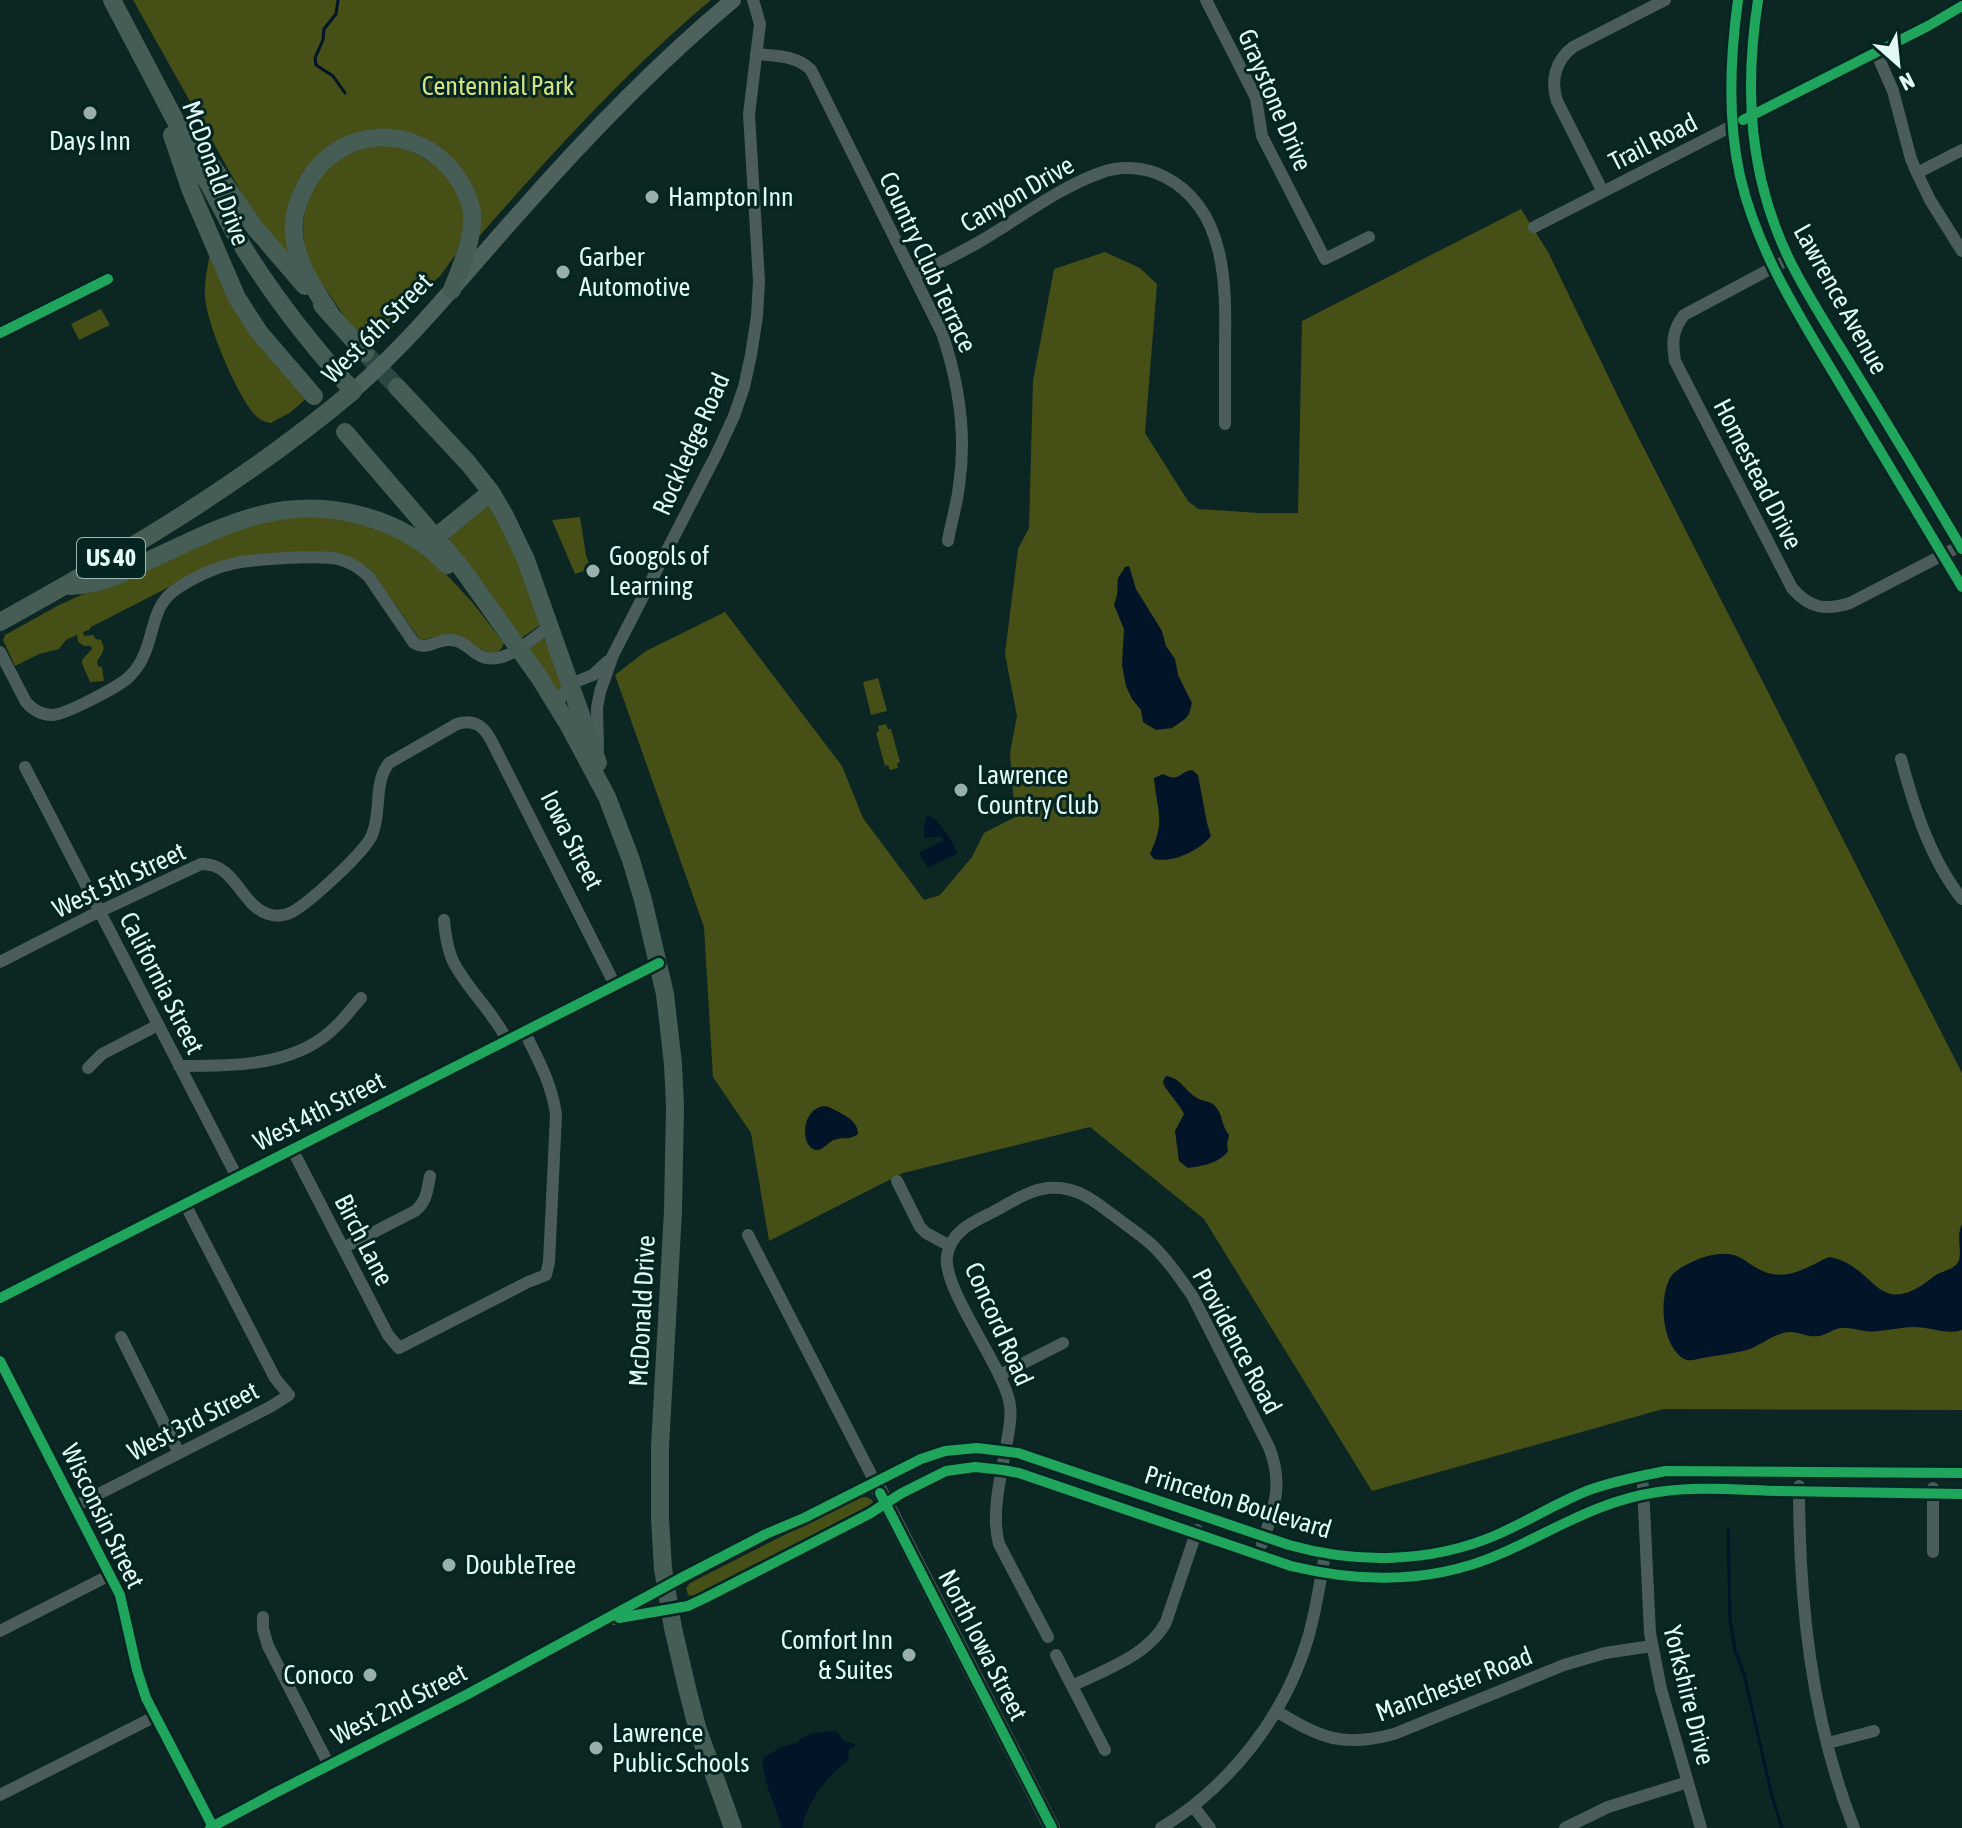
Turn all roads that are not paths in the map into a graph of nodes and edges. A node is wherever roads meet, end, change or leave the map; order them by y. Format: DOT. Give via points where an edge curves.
graph roads {
  1 [pos="112,0"];
  2 [pos="733,0"];
  3 [pos="753,0"];
  4 [pos="1206,0"];
  5 [pos="1665,0"];
  6 [pos="1738,0"];
  7 [pos="1758,0"];
  8 [pos="1962,6"];
  9 [pos="1876,52"];
  10 [pos="756,54"];
  11 [pos="1731,84"];
  12 [pos="157,86"];
  13 [pos="1751,116"];
  14 [pos="1732,126"];
  15 [pos="1962,150"];
  16 [pos="1917,173"];
  17 [pos="1603,192"];
  18 [pos="1534,227"];
  19 [pos="1369,237"];
  20 [pos="1962,251"];
  21 [pos="1789,259"];
  22 [pos="1772,268"];
  23 [pos="914,276"];
  24 [pos="108,279"];
  25 [pos="452,290"];
  26 [pos="330,313"];
  27 [pos="0,333"];
  28 [pos="365,353"];
  29 [pos="397,387"];
  30 [pos="353,391"];
  31 [pos="314,396"];
  32 [pos="1225,424"];
  33 [pos="345,432"];
  34 [pos="491,492"];
  35 [pos="436,537"];
  36 [pos="948,541"];
  37 [pos="1961,547"];
  38 [pos="1943,555"];
  39 [pos="1962,587"];
  40 [pos="60,588"];
  41 [pos="479,595"];
  42 [pos="0,622"];
  43 [pos="549,627"];
  44 [pos="519,648"];
  45 [pos="0,652"];
  46 [pos="613,655"];
  47 [pos="570,684"];
  48 [pos="556,705"];
  49 [pos="476,723"];
  50 [pos="1901,759"];
  51 [pos="598,760"];
  52 [pos="25,767"];
  53 [pos="607,797"];
  54 [pos="1962,899"];
  55 [pos="100,911"];
  56 [pos="444,920"];
  57 [pos="0,962"];
  58 [pos="659,963"];
  59 [pos="615,985"];
  60 [pos="361,998"];
  61 [pos="158,1025"];
  62 [pos="524,1031"];
  63 [pos="507,1040"];
  64 [pos="179,1066"];
  65 [pos="88,1068"];
  66 [pos="292,1149"];
  67 [pos="430,1176"];
  68 [pos="237,1177"];
  69 [pos="897,1181"];
  70 [pos="185,1204"];
  71 [pos="748,1235"];
  72 [pos="950,1246"];
  73 [pos="343,1248"];
  74 [pos="0,1298"];
  75 [pos="121,1337"];
  76 [pos="1063,1343"];
  77 [pos="0,1361"];
  78 [pos="1000,1375"];
  79 [pos="1006,1451"];
  80 [pos="179,1453"];
  81 [pos="1003,1470"];
  82 [pos="1799,1471"];
  83 [pos="1933,1473"];
  84 [pos="1962,1473"];
  85 [pos="1641,1475"];
  86 [pos="875,1482"];
  87 [pos="1799,1491"];
  88 [pos="1933,1493"];
  89 [pos="1962,1494"];
  90 [pos="1644,1495"];
  91 [pos="886,1504"];
  92 [pos="75,1506"];
  93 [pos="1202,1516"];
  94 [pos="1195,1534"];
  95 [pos="1265,1537"];
  96 [pos="1933,1552"];
  97 [pos="1325,1554"];
  98 [pos="1259,1555"];
  99 [pos="1322,1573"];
  100 [pos="110,1575"];
  101 [pos="666,1586"];
  102 [pos="670,1610"];
  103 [pos="263,1617"];
  104 [pos="607,1620"];
  105 [pos="0,1631"];
  106 [pos="1048,1637"];
  107 [pos="1652,1646"];
  108 [pos="1056,1655"];
  109 [pos="1072,1686"];
  110 [pos="1276,1711"];
  111 [pos="156,1716"];
  112 [pos="1874,1731"];
  113 [pos="1828,1743"];
  114 [pos="1105,1750"];
  115 [pos="329,1765"];
  116 [pos="1688,1782"];
  117 [pos="0,1795"];
  118 [pos="1193,1806"];
  119 [pos="212,1827"];
  120 [pos="733,1828"];
  121 [pos="1052,1828"];
  122 [pos="1161,1828"];
  123 [pos="1210,1828"];
  124 [pos="1565,1828"];
  125 [pos="1701,1828"];
  126 [pos="1854,1828"];
  1 -- 12 [label="highway"];
  2 -- 25 [label="main road, West 6th Street" via="664,61 547,180"];
  3 -- 10 [label="street, Rockledge Road" via="760,24"];
  4 -- 19 [label="street, Graystone Drive" via="1256,98 1262,136 1325,259"];
  5 -- 17 [label="street" via="1573,47 1556,69 1557,101"];
  6 -- 11 [label="street, Lawrence Avenue"];
  7 -- 13 [label="street, Lawrence Avenue"];
  8 -- 9 [label="street, Trail Road" via="1947,8"];
  9 -- 13 [label="street, Trail Road"];
  9 -- 16 [label="street"];
  10 -- 23 [label="street, Country Club Terrace" via="795,59 811,70"];
  10 -- 46 [label="street, Rockledge Road" via="749,114 759,281 744,387 717,453"];
  11 -- 13 [label="street"];
  11 -- 14 [label="street, Lawrence Avenue"];
  12 -- 26 [label="highway, McDonald Drive" via="255,228"];
  12 -- 30 [label="highway" via="260,275"];
  12 -- 31 [label="highway, McDonald Drive" via="191,191 237,298"];
  13 -- 14 [label="street, Trail Road"];
  13 -- 21 [label="street, Lawrence Avenue" via="1764,189"];
  14 -- 17 [label="street, Trail Road"];
  14 -- 22 [label="street, Lawrence Avenue" via="1745,196"];
  15 -- 16 [label="street"];
  16 -- 20 [label="street"];
  17 -- 18 [label="street, Trail Road"];
  21 -- 22 [label="street, Homestead Drive"];
  21 -- 37 [label="street, Lawrence Avenue"];
  22 -- 38 [label="street, Lawrence Avenue"];
  22 -- 38 [label="street, Homestead Drive" via="1684,315 1674,329 1673,347 1675,361 1792,588 1808,603 1838,607"];
  23 -- 32 [label="street, Canyon Drive" via="1099,173 1133,168 1161,175 1182,188 1202,211 1220,254 1226,288"];
  23 -- 36 [label="street, Country Club Terrace" via="937,323 958,388 962,466"];
  24 -- 27 [label="street"];
  25 -- 26 [label="highway" via="471,223 458,178 438,156 414,143 359,140 333,152 315,170 296,211 299,256"];
  25 -- 30 [label="main road, West 6th Street" via="406,343"];
  26 -- 28 [label="highway, McDonald Drive"];
  29 -- 34 [label="highway, McDonald Drive"];
  30 -- 40 [label="highway, West 6th Street / US 40" via="244,475"];
  33 -- 35 [label="highway, McDonald Drive"];
  34 -- 35 [label="highway"];
  34 -- 43 [label="highway, McDonald Drive" via="526,560"];
  35 -- 41 [label="highway, McDonald Drive"];
  37 -- 38 [label="street, Homestead Drive"];
  38 -- 39 [label="street, Lawrence Avenue"];
  40 -- 41 [label="highway" via="104,581 241,519 321,508 399,529 441,558"];
  40 -- 42 [label="highway, West 6th Street / US 40"];
  41 -- 44 [label="highway, McDonald Drive"];
  43 -- 44 [label="street"];
  43 -- 47 [label="highway, McDonald Drive"];
  44 -- 45 [label="street" via="492,660 455,641 420,647 363,571 322,557 226,565 174,591 161,605 143,659 129,677 64,712 44,714 30,707"];
  44 -- 48 [label="highway, McDonald Drive"];
  46 -- 47 [label="street" via="593,675"];
  46 -- 51 [label="street, Rockledge Road" via="597,708"];
  47 -- 48 [label="street"];
  47 -- 51 [label="highway, McDonald Drive"];
  48 -- 53 [label="highway, McDonald Drive"];
  49 -- 55 [label="street, West 5th Street" via="457,724 389,763 380,780 369,841 294,911 276,916 262,912 225,871 206,864"];
  49 -- 59 [label="street, Iowa Street" via="487,732 514,782"];
  50 -- 54 [label="street" via="1926,835"];
  51 -- 53 [label="highway, McDonald Drive"];
  52 -- 55 [label="street, California Street"];
  53 -- 58 [label="highway, McDonald Drive" via="637,877"];
  55 -- 57 [label="street, West 5th Street"];
  55 -- 61 [label="street, California Street"];
  56 -- 63 [label="street" via="452,959"];
  58 -- 59 [label="street, West 4th Street"];
  58 -- 101 [label="highway, McDonald Drive" via="675,1107 660,1447"];
  59 -- 62 [label="street, West 4th Street"];
  60 -- 64 [label="street" via="334,1029 300,1051 245,1064"];
  61 -- 64 [label="street, California Street"];
  61 -- 65 [label="street" via="102,1054"];
  62 -- 63 [label="street, West 4th Street"];
  62 -- 73 [label="street, Birch Lane" via="547,1076 556,1115 546,1275 399,1348"];
  63 -- 66 [label="street, West 4th Street"];
  64 -- 68 [label="street, California Street"];
  66 -- 68 [label="street, West 4th Street"];
  66 -- 73 [label="street, Birch Lane"];
  67 -- 73 [label="street" via="423,1205"];
  68 -- 70 [label="street, West 4th Street"];
  69 -- 72 [label="street, Concord Road" via="920,1227"];
  70 -- 74 [label="street, West 4th Street"];
  70 -- 80 [label="street, West 3rd Street" via="275,1378 289,1395"];
  71 -- 86 [label="street"];
  72 -- 78 [label="street, Concord Road" via="947,1263 953,1284"];
  72 -- 95 [label="street, Providence Road" via="969,1224 1051,1187 1086,1194 1151,1244 1193,1297 1269,1447 1278,1487"];
  75 -- 80 [label="street"];
  76 -- 78 [label="street"];
  77 -- 92 [label="street, Wisconsin Street"];
  78 -- 79 [label="street, Concord Road" via="1010,1405"];
  79 -- 81 [label="street, Concord Road"];
  79 -- 86 [label="street, Princeton Boulevard" via="945,1451"];
  79 -- 93 [label="street, Princeton Boulevard"];
  80 -- 92 [label="street, West 3rd Street"];
  81 -- 91 [label="street, Princeton Boulevard" via="946,1471"];
  81 -- 94 [label="street, Princeton Boulevard"];
  81 -- 106 [label="street, Concord Road" via="996,1504 999,1544"];
  82 -- 83 [label="street, Princeton Boulevard"];
  82 -- 85 [label="street, Princeton Boulevard"];
  82 -- 87 [label="street"];
  83 -- 84 [label="street, Princeton Boulevard"];
  83 -- 88 [label="street"];
  85 -- 90 [label="street, Yorkshire Drive"];
  85 -- 97 [label="street, Princeton Boulevard" via="1587,1491 1494,1536 1454,1549 1401,1558"];
  86 -- 91 [label="main road, North Iowa Street"];
  86 -- 101 [label="street, Princeton Boulevard"];
  87 -- 88 [label="street, Princeton Boulevard"];
  87 -- 90 [label="street, Princeton Boulevard" via="1681,1489"];
  87 -- 113 [label="street" via="1805,1622"];
  88 -- 89 [label="street, Princeton Boulevard"];
  88 -- 96 [label="street"];
  90 -- 99 [label="street, Princeton Boulevard" via="1595,1508 1496,1556 1453,1570 1389,1578"];
  90 -- 107 [label="street, Yorkshire Drive"];
  91 -- 102 [label="street, Princeton Boulevard" via="705,1598"];
  91 -- 121 [label="main road, North Iowa Street"];
  92 -- 100 [label="street, Wisconsin Street"];
  93 -- 94 [label="street"];
  93 -- 95 [label="street, Princeton Boulevard"];
  94 -- 98 [label="street, Princeton Boulevard"];
  94 -- 109 [label="street" via="1160,1632 1142,1649"];
  95 -- 97 [label="street, Princeton Boulevard"];
  95 -- 98 [label="street, Providence Road"];
  97 -- 99 [label="street"];
  98 -- 99 [label="street, Princeton Boulevard"];
  99 -- 110 [label="street" via="1307,1641"];
  100 -- 105 [label="street"];
  100 -- 111 [label="street, Wisconsin Street" via="123,1606 141,1684"];
  101 -- 102 [label="highway, McDonald Drive"];
  101 -- 104 [label="street, West 2nd Street"];
  102 -- 104 [label="street, West 2nd Street"];
  102 -- 120 [label="highway, McDonald Drive" via="697,1727"];
  103 -- 115 [label="street" via="268,1646"];
  104 -- 115 [label="street, West 2nd Street"];
  107 -- 110 [label="street, Manchester Road" via="1564,1665 1377,1739 1326,1737"];
  107 -- 116 [label="street, Yorkshire Drive"];
  108 -- 109 [label="street"];
  109 -- 114 [label="street"];
  110 -- 118 [label="street" via="1244,1756"];
  111 -- 117 [label="street"];
  111 -- 119 [label="street, Wisconsin Street"];
  112 -- 113 [label="street"];
  113 -- 126 [label="street"];
  115 -- 119 [label="street, West 2nd Street"];
  116 -- 124 [label="street" via="1608,1807"];
  116 -- 125 [label="street, Yorkshire Drive"];
  118 -- 122 [label="street"];
  118 -- 123 [label="street"];
}
